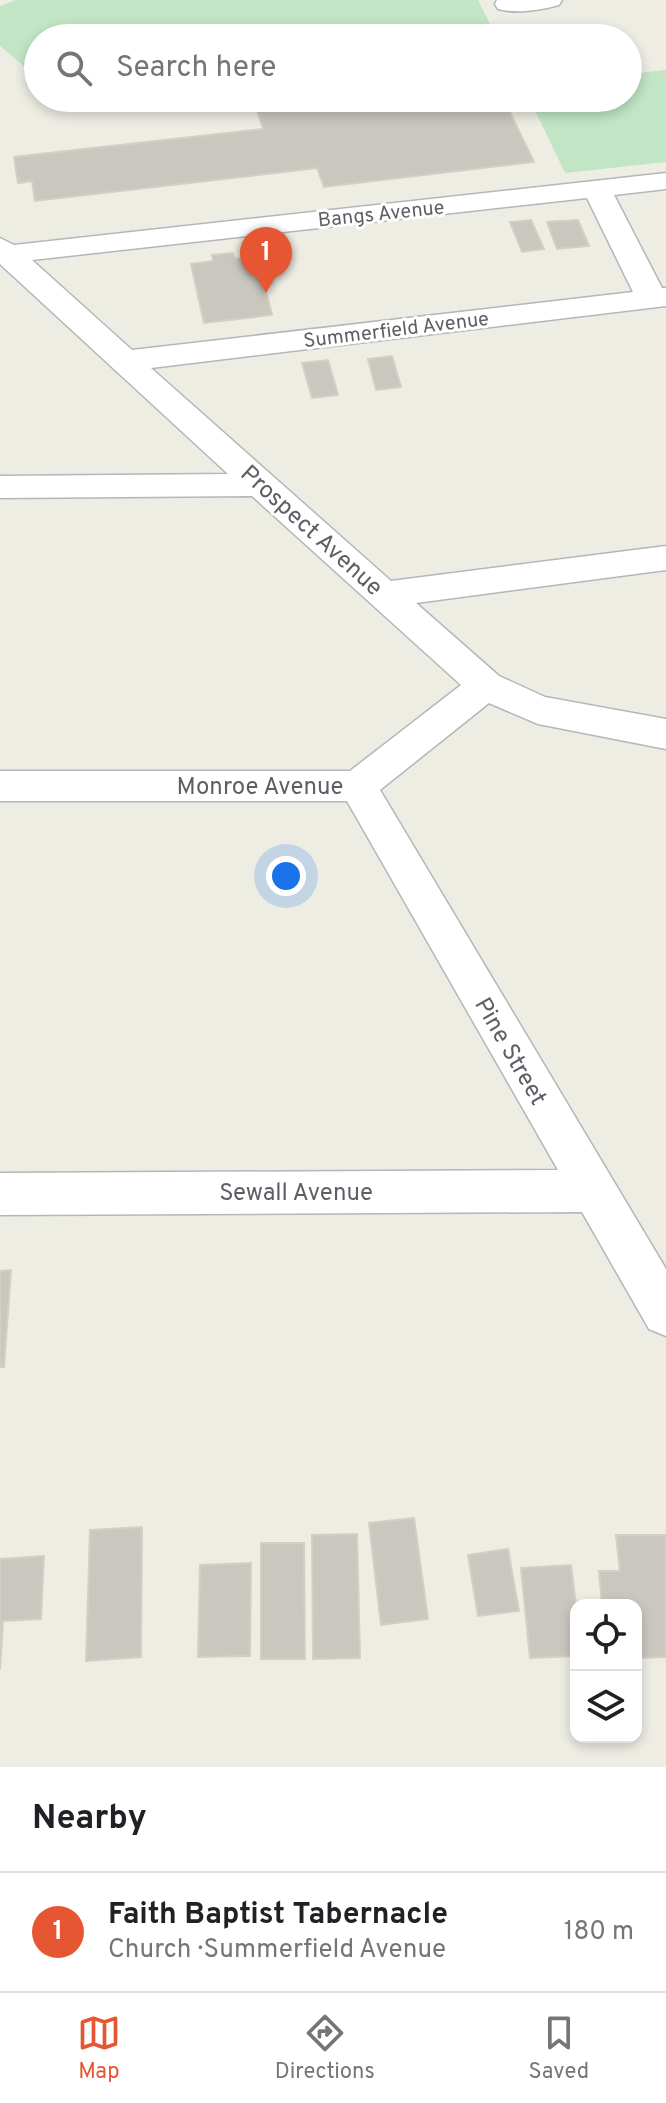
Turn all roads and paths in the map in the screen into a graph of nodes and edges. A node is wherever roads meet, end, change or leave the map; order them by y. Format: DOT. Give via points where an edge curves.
graph roads {
  1 [pos="550,0"];
  2 [pos="510,10"];
  3 [pos="666,181"];
  4 [pos="597,189"];
  5 [pos="3,252"];
  6 [pos="659,298"];
  7 [pos="126,361"];
  8 [pos="260,485"];
  9 [pos="0,487"];
  10 [pos="666,558"];
  11 [pos="384,595"];
  12 [pos="486,686"];
  13 [pos="666,734"];
  14 [pos="0,786"];
  15 [pos="358,786"];
  16 [pos="592,1191"];
  17 [pos="0,1194"];
  18 [pos="666,1313"];
  1 -- 2 [label="street"];
  3 -- 4 [label="street, Bangs Avenue"];
  4 -- 5 [label="street, Bangs Avenue"];
  4 -- 6 [label="street"];
  5 -- 7 [label="street, Prospect Avenue"];
  6 -- 7 [label="street, Summerfield Avenue"];
  7 -- 8 [label="street, Prospect Avenue"];
  8 -- 9 [label="street"];
  8 -- 11 [label="street, Prospect Avenue"];
  10 -- 11 [label="street"];
  11 -- 12 [label="street, Prospect Avenue"];
  12 -- 13 [label="street, Prospect Avenue" via="538,710"];
  12 -- 15 [label="street, Monroe Avenue"];
  14 -- 15 [label="street, Monroe Avenue"];
  15 -- 16 [label="street, Pine Street"];
  16 -- 17 [label="street, Sewall Avenue"];
  16 -- 18 [label="street, Pine Street"];
}
